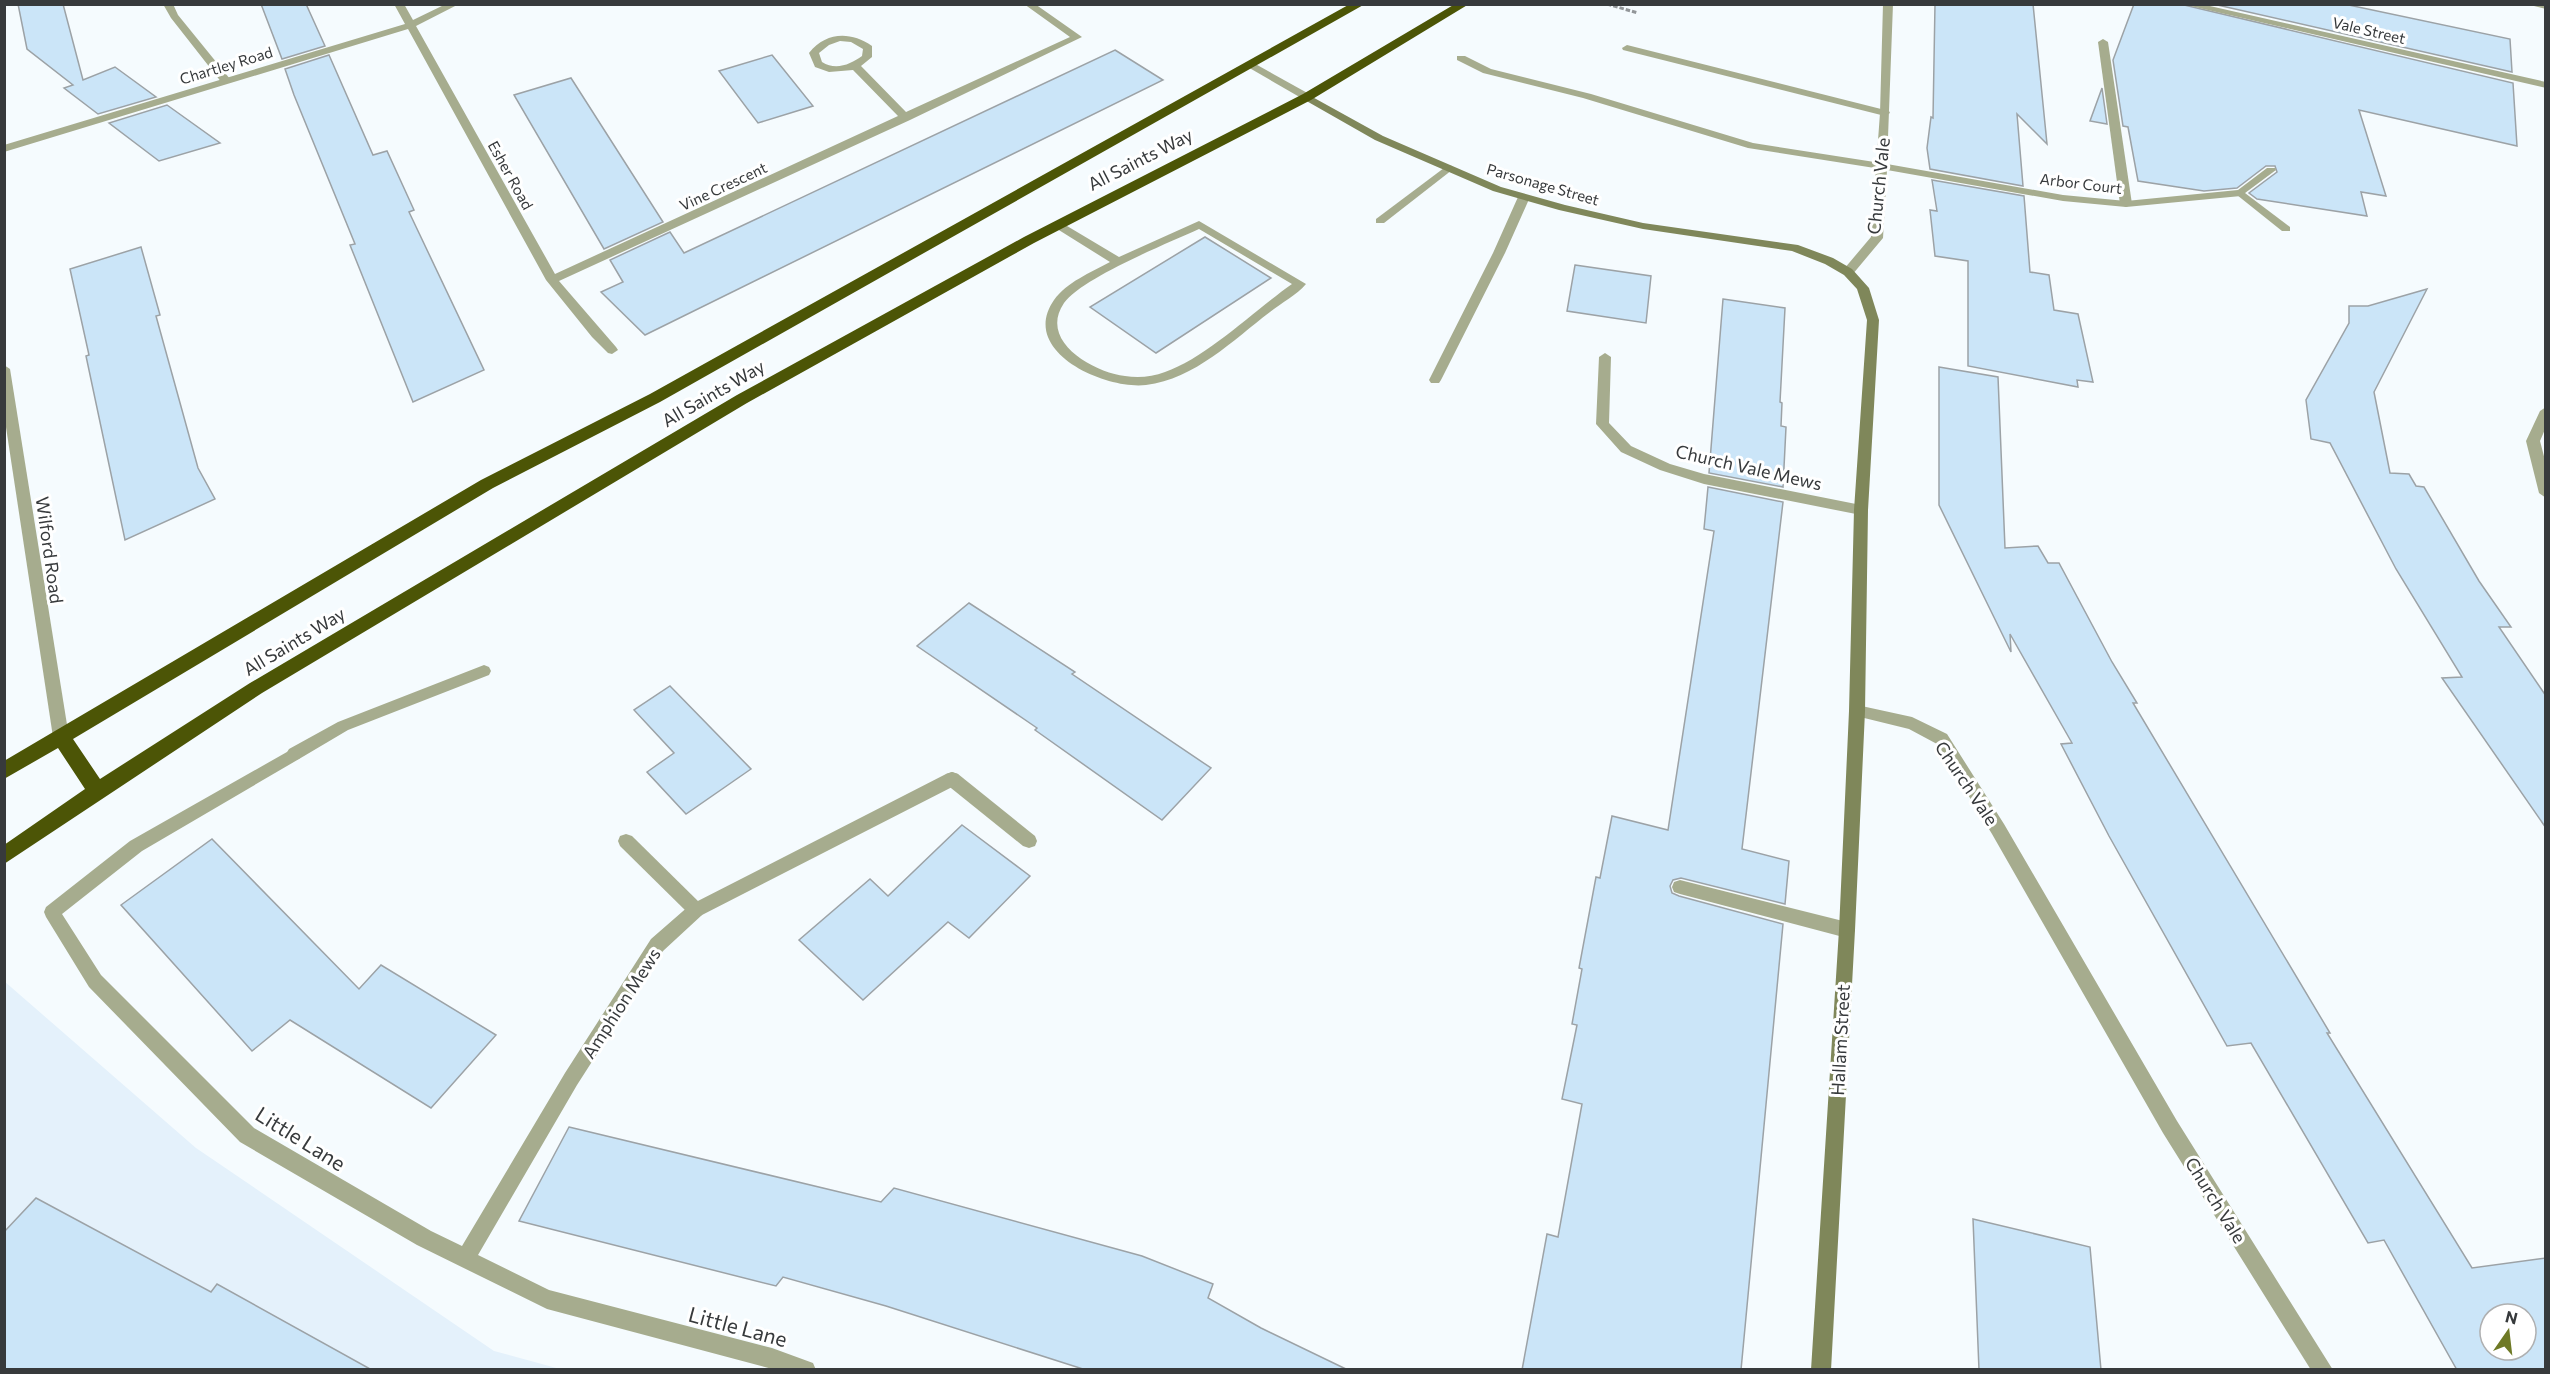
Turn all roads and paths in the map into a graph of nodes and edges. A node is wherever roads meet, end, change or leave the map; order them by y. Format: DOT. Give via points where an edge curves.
graph roads {
  1 [pos="168,4"];
  2 [pos="399,4"];
  3 [pos="455,4"];
  4 [pos="1028,4"];
  5 [pos="1360,4"];
  6 [pos="1464,4"];
  7 [pos="1888,4"];
  8 [pos="2186,4"];
  9 [pos="2537,4"];
  10 [pos="2546,6"];
  11 [pos="411,26"];
  12 [pos="2103,42"];
  13 [pos="1627,48"];
  14 [pos="1461,58"];
  15 [pos="1250,64"];
  16 [pos="855,66"];
  17 [pos="226,81"];
  18 [pos="2546,85"];
  19 [pos="1307,97"];
  20 [pos="1885,113"];
  21 [pos="906,118"];
  22 [pos="4,149"];
  23 [pos="1881,166"];
  24 [pos="1448,168"];
  25 [pos="2271,170"];
  26 [pos="2241,193"];
  27 [pos="1524,197"];
  28 [pos="2126,204"];
  29 [pos="1380,221"];
  30 [pos="1058,225"];
  31 [pos="2286,229"];
  32 [pos="1118,262"];
  33 [pos="1848,272"];
  34 [pos="552,280"];
  35 [pos="612,350"];
  36 [pos="1605,357"];
  37 [pos="4,369"];
  38 [pos="1435,380"];
  39 [pos="2546,411"];
  40 [pos="2546,493"];
  41 [pos="1861,510"];
  42 [pos="484,671"];
  43 [pos="1857,711"];
  44 [pos="61,737"];
  45 [pos="4,771"];
  46 [pos="97,791"];
  47 [pos="626,841"];
  48 [pos="1029,841"];
  49 [pos="4,856"];
  50 [pos="1680,887"];
  51 [pos="696,910"];
  52 [pos="1847,930"];
  53 [pos="465,1259"];
  54 [pos="806,1370"];
  55 [pos="1821,1370"];
  56 [pos="2323,1370"];
  1 -- 17 [label="street"];
  2 -- 11 [label="street, Esher Road"];
  3 -- 11 [label="street, Chartley Road"];
  4 -- 21 [label="street, Vine Crescent" via="1077,37"];
  5 -- 15 [label="highway, All Saints Way"];
  6 -- 19 [label="highway, All Saints Way"];
  7 -- 20 [label="street, Church Vale"];
  8 -- 18 [label="street, Vale Street"];
  9 -- 10 [label="street"];
  11 -- 17 [label="street, Chartley Road"];
  11 -- 34 [label="street, Esher Road"];
  12 -- 28 [label="street"];
  13 -- 20 [label="street"];
  14 -- 23 [label="street, Arbor Court" via="1487,71 1587,96 1752,146"];
  15 -- 19 [label="street, Parsonage Street"];
  15 -- 44 [label="highway, All Saints Way" via="655,398 487,484"];
  16 -- 16 [label="street" via="836,70 823,67 814,53 828,40 860,41 868,48 867,57"];
  16 -- 21 [label="street"];
  17 -- 22 [label="street, Chartley Road"];
  19 -- 24 [label="street, Parsonage Street" via="1379,138"];
  19 -- 30 [label="highway, All Saints Way"];
  20 -- 23 [label="street, Church Vale"];
  21 -- 34 [label="street, Vine Crescent"];
  23 -- 28 [label="street, Arbor Court" via="2063,198"];
  23 -- 33 [label="street, Church Vale" via="1877,238"];
  24 -- 27 [label="street, Parsonage Street"];
  24 -- 29 [label="street"];
  25 -- 26 [label="street"];
  26 -- 28 [label="street, Arbor Court"];
  26 -- 31 [label="street"];
  27 -- 33 [label="street, Parsonage Street" via="1643,226 1794,248"];
  27 -- 38 [label="street"];
  30 -- 32 [label="street"];
  30 -- 46 [label="highway, All Saints Way" via="701,423 256,688"];
  32 -- 32 [label="street" via="1199,224 1300,284 1179,373 1140,382 1115,379 1073,360 1057,346 1051,320 1058,302"];
  33 -- 41 [label="street" via="1863,288 1873,320"];
  34 -- 35 [label="street, Esher Road"];
  36 -- 41 [label="street, Church Vale Mews" via="1602,424 1626,449 1704,479"];
  37 -- 44 [label="street, Wilford Road"];
  39 -- 40 [label="street" via="2533,441"];
  41 -- 43 [label="street"];
  42 -- 53 [label="street, Little Lane" via="343,726 136,846 52,912 95,981 247,1135"];
  43 -- 52 [label="street, Hallam Street"];
  43 -- 56 [label="street, Church Vale" via="1912,723 1942,739 2170,1126"];
  44 -- 45 [label="highway, All Saints Way"];
  44 -- 46 [label="highway"];
  46 -- 49 [label="highway, All Saints Way"];
  47 -- 51 [label="street"];
  48 -- 51 [label="street, Amphion Mews" via="952,779"];
  50 -- 52 [label="street"];
  51 -- 53 [label="street, Amphion Mews" via="657,945 571,1079"];
  52 -- 55 [label="street, Hallam Street"];
  53 -- 54 [label="street, Little Lane" via="547,1299"];
}
